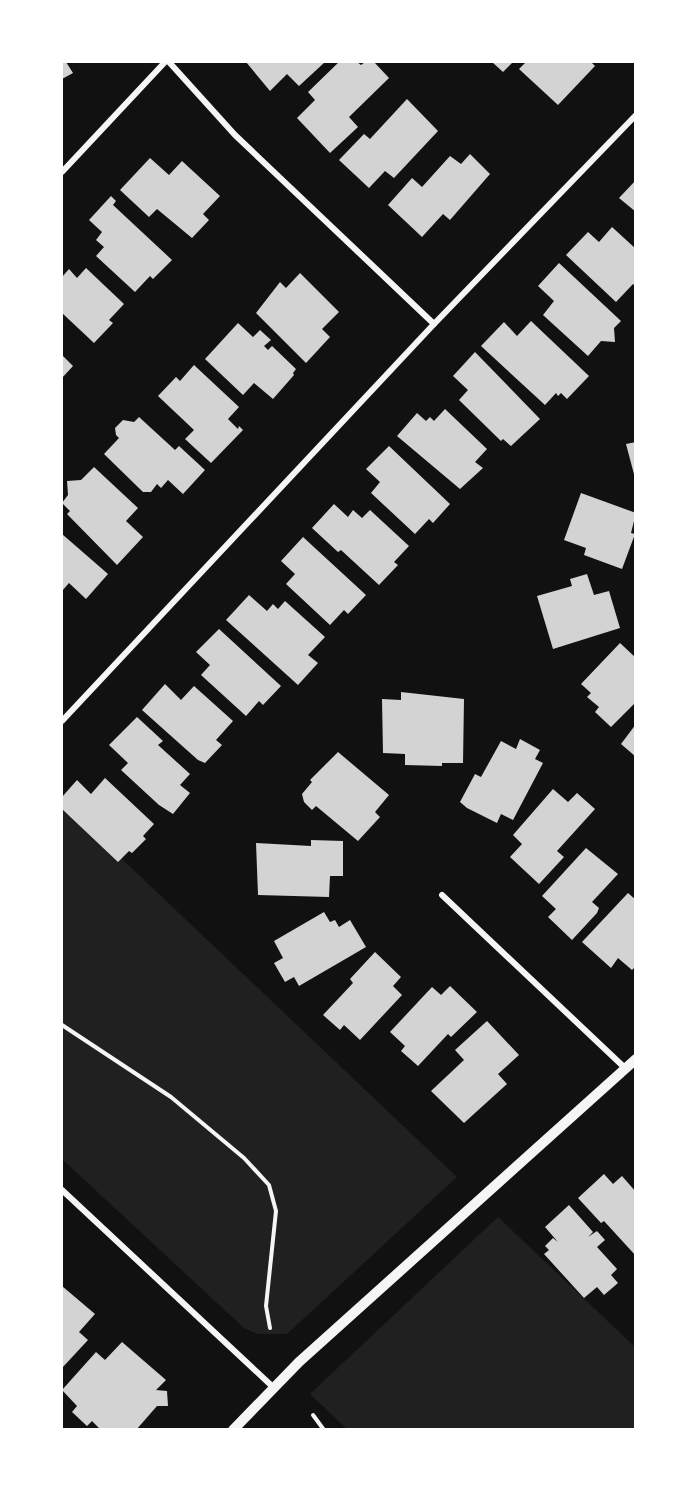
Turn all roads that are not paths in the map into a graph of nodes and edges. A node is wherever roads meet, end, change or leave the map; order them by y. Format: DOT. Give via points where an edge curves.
graph roads {
  1 [pos="167,62"];
  2 [pos="636,115"];
  3 [pos="62,172"];
  4 [pos="434,324"];
  5 [pos="62,721"];
  6 [pos="442,895"];
  7 [pos="636,1059"];
  8 [pos="625,1068"];
  9 [pos="62,1190"];
  10 [pos="273,1387"];
  11 [pos="233,1430"];
  1 -- 3 [label="street"];
  1 -- 4 [label="street" via="235,135"];
  2 -- 4 [label="street"];
  4 -- 5 [label="street"];
  6 -- 8 [label="street"];
  7 -- 8 [label="street"];
  8 -- 10 [label="street"];
  9 -- 10 [label="street"];
  10 -- 11 [label="street"];
}
